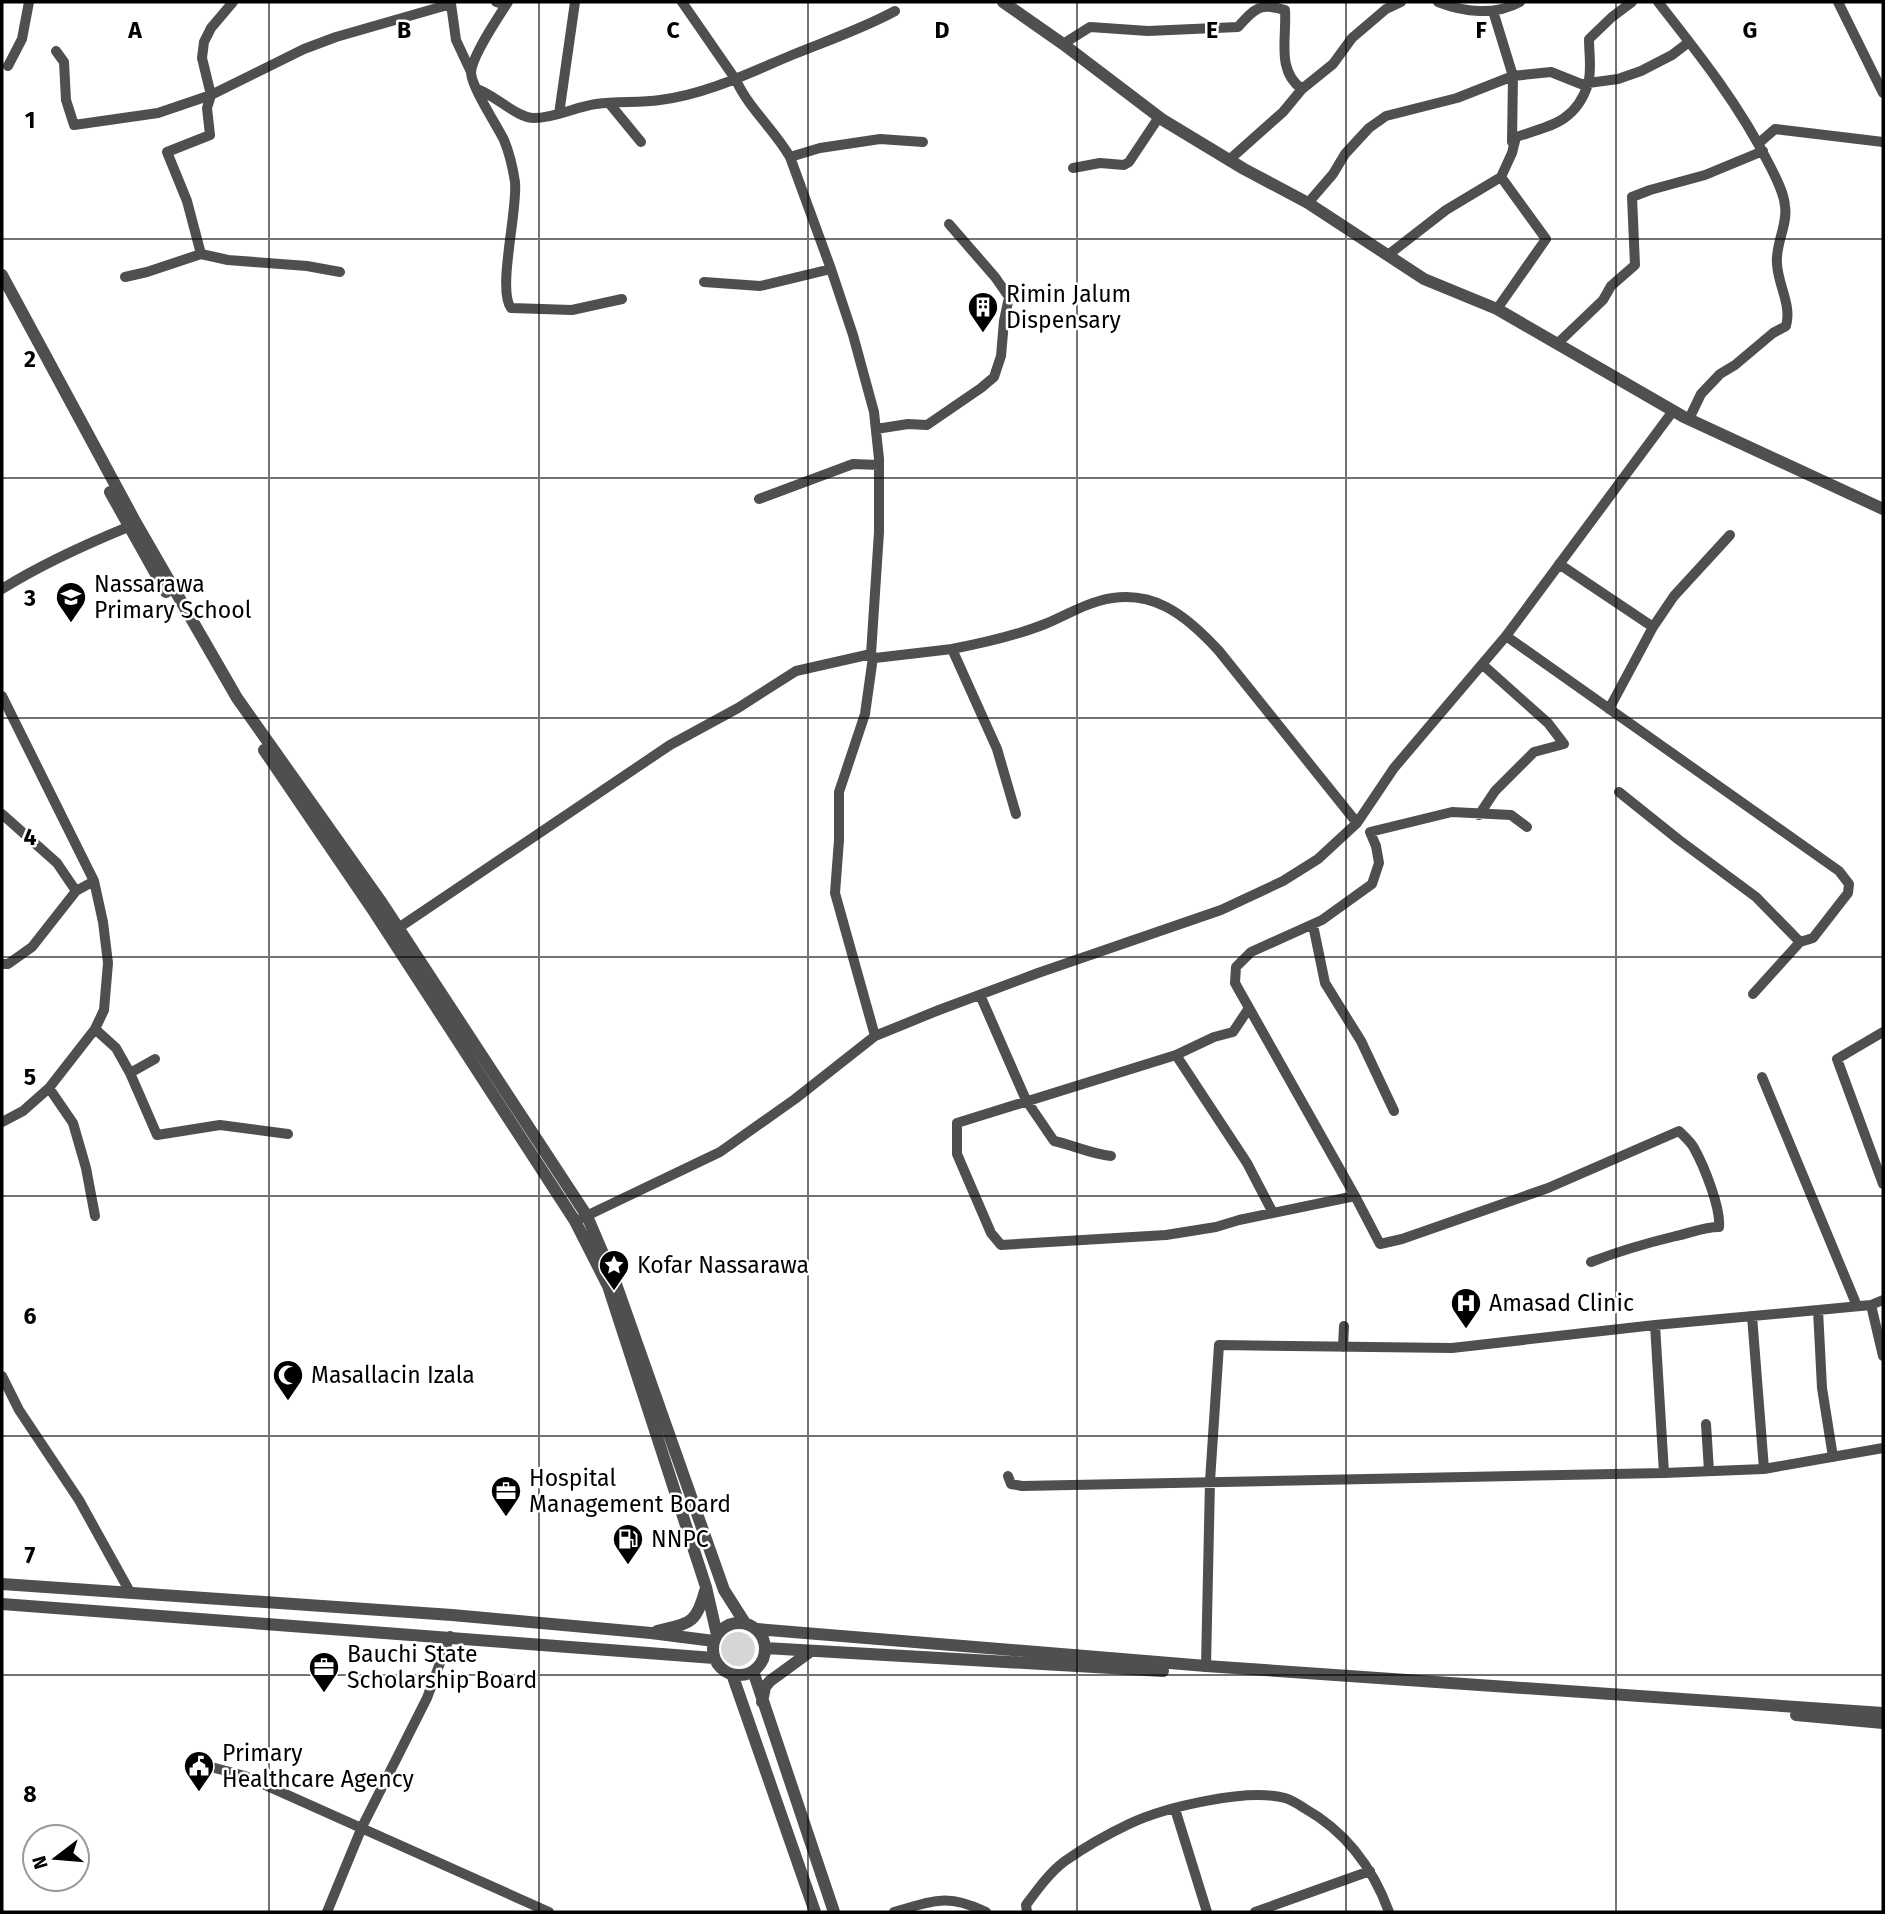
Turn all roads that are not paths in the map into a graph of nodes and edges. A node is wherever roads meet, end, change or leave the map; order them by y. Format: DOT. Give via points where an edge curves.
graph roads {
  1 [pos="29,2"];
  2 [pos="233,2"];
  3 [pos="575,2"];
  4 [pos="682,2"];
  5 [pos="1003,2"];
  6 [pos="1401,2"];
  7 [pos="1438,2"];
  8 [pos="1520,2"];
  9 [pos="1632,2"];
  10 [pos="1658,2"];
  11 [pos="1838,2"];
  12 [pos="452,3"];
  13 [pos="503,3"];
  14 [pos="895,11"];
  15 [pos="1493,11"];
  16 [pos="1689,42"];
  17 [pos="1063,44"];
  18 [pos="56,51"];
  19 [pos="8,66"];
  20 [pos="471,72"];
  21 [pos="1513,76"];
  22 [pos="736,80"];
  23 [pos="1589,83"];
  24 [pos="477,89"];
  25 [pos="1302,89"];
  26 [pos="1883,93"];
  27 [pos="211,95"];
  28 [pos="609,103"];
  29 [pos="559,114"];
  30 [pos="1159,117"];
  31 [pos="640,142"];
  32 [pos="923,142"];
  33 [pos="1883,142"];
  34 [pos="1761,147"];
  35 [pos="1512,153"];
  36 [pos="790,156"];
  37 [pos="1229,160"];
  38 [pos="1073,168"];
  39 [pos="1501,177"];
  40 [pos="1308,203"];
  41 [pos="949,224"];
  42 [pos="201,254"];
  43 [pos="1388,255"];
  44 [pos="831,269"];
  45 [pos="340,272"];
  46 [pos="2,275"];
  47 [pos="124,277"];
  48 [pos="704,282"];
  49 [pos="2,287"];
  50 [pos="622,299"];
  51 [pos="1497,309"];
  52 [pos="1557,344"];
  53 [pos="1672,411"];
  54 [pos="1689,419"];
  55 [pos="876,429"];
  56 [pos="879,465"];
  57 [pos="759,499"];
  58 [pos="1883,509"];
  59 [pos="128,527"];
  60 [pos="1730,535"];
  61 [pos="1559,564"];
  62 [pos="2,589"];
  63 [pos="1653,627"];
  64 [pos="1506,636"];
  65 [pos="952,649"];
  66 [pos="872,656"];
  67 [pos="1483,665"];
  68 [pos="2,696"];
  69 [pos="1609,709"];
  70 [pos="1619,792"];
  71 [pos="2,814"];
  72 [pos="1016,814"];
  73 [pos="1479,815"];
  74 [pos="1357,823"];
  75 [pos="1527,827"];
  76 [pos="94,881"];
  77 [pos="76,891"];
  78 [pos="1313,925"];
  79 [pos="393,931"];
  80 [pos="1800,942"];
  81 [pos="2,964"];
  82 [pos="1753,994"];
  83 [pos="979,995"];
  84 [pos="1249,1008"];
  85 [pos="95,1029"];
  86 [pos="1883,1032"];
  87 [pos="875,1036"];
  88 [pos="1176,1055"];
  89 [pos="155,1059"];
  90 [pos="130,1073"];
  91 [pos="1762,1077"];
  92 [pos="49,1088"];
  93 [pos="1026,1100"];
  94 [pos="1394,1111"];
  95 [pos="2,1122"];
  96 [pos="288,1134"];
  97 [pos="1111,1156"];
  98 [pos="1881,1165"];
  99 [pos="1883,1184"];
  100 [pos="1355,1196"];
  101 [pos="1273,1213"];
  102 [pos="95,1216"];
  103 [pos="581,1218"];
  104 [pos="1591,1262"];
  105 [pos="1883,1300"];
  106 [pos="1871,1305"];
  107 [pos="1857,1306"];
  108 [pos="1818,1310"];
  109 [pos="1752,1316"];
  110 [pos="1655,1325"];
  111 [pos="1344,1326"];
  112 [pos="1343,1347"];
  113 [pos="1883,1356"];
  114 [pos="2,1376"];
  115 [pos="1706,1424"];
  116 [pos="1883,1448"];
  117 [pos="1833,1457"];
  118 [pos="1764,1469"];
  119 [pos="1709,1471"];
  120 [pos="1664,1473"];
  121 [pos="1008,1476"];
  122 [pos="1210,1481"];
  123 [pos="2,1584"];
  124 [pos="706,1587"];
  125 [pos="130,1592"];
  126 [pos="2,1604"];
  127 [pos="751,1626"];
  128 [pos="651,1633"];
  129 [pos="450,1636"];
  130 [pos="716,1638"];
  131 [pos="765,1648"];
  132 [pos="811,1651"];
  133 [pos="715,1658"];
  134 [pos="1206,1666"];
  135 [pos="753,1671"];
  136 [pos="732,1674"];
  137 [pos="762,1702"];
  138 [pos="1883,1713"];
  139 [pos="1883,1723"];
  140 [pos="201,1764"];
  141 [pos="1175,1809"];
  142 [pos="362,1827"];
  143 [pos="1370,1871"];
  144 [pos="327,1912"];
  145 [pos="549,1912"];
  146 [pos="814,1912"];
  147 [pos="834,1912"];
  148 [pos="894,1912"];
  149 [pos="986,1912"];
  150 [pos="1027,1912"];
  151 [pos="1207,1912"];
  152 [pos="1255,1912"];
  153 [pos="1389,1912"];
  1 -- 19 [label="street" via="22,39"];
  2 -- 27 [label="street" via="204,43 202,58"];
  3 -- 29 [label="street"];
  4 -- 22 [label="street"];
  5 -- 17 [label="street"];
  6 -- 25 [label="street" via="1352,38 1333,64"];
  7 -- 15 [label="street" via="1459,9"];
  8 -- 15 [label="street"];
  9 -- 23 [label="street" via="1590,40"];
  10 -- 16 [label="street"];
  11 -- 26 [label="street"];
  12 -- 20 [label="street" via="456,40"];
  12 -- 27 [label="street" via="304,49"];
  13 -- 20 [label="street"];
  14 -- 22 [label="street"];
  15 -- 21 [label="street"];
  16 -- 23 [label="street" via="1641,71"];
  16 -- 34 [label="street" via="1723,85"];
  17 -- 25 [label="street" via="1090,27 1149,31 1238,27 1254,9 1271,5 1285,10 1286,71 1291,82"];
  17 -- 30 [label="street"];
  18 -- 27 [label="street" via="64,62 66,100 74,125 158,113"];
  20 -- 24 [label="street"];
  21 -- 23 [label="street" via="1551,72"];
  21 -- 35 [label="street"];
  21 -- 40 [label="street" via="1457,98 1387,116 1345,154"];
  22 -- 28 [label="street" via="662,100"];
  22 -- 36 [label="street"];
  23 -- 35 [label="street" via="1574,113 1516,137"];
  24 -- 29 [label="street" via="531,118"];
  24 -- 50 [label="street" via="505,143 515,181 505,278 509,307 572,310"];
  25 -- 37 [label="street"];
  27 -- 42 [label="street" via="207,108 210,135 167,152"];
  28 -- 29 [label="street"];
  28 -- 31 [label="street"];
  30 -- 37 [label="street"];
  30 -- 38 [label="street" via="1124,165"];
  32 -- 36 [label="street" via="880,139"];
  33 -- 34 [label="street" via="1775,129"];
  34 -- 52 [label="street" via="1705,175 1632,197 1635,265"];
  34 -- 54 [label="street" via="1786,205 1776,261 1789,314 1786,326 1720,374 1701,394"];
  35 -- 39 [label="street"];
  36 -- 44 [label="street"];
  37 -- 40 [label="street"];
  39 -- 43 [label="street" via="1446,210"];
  39 -- 51 [label="street" via="1546,239"];
  40 -- 43 [label="street"];
  41 -- 55 [label="street" via="1009,297 994,377 927,425"];
  42 -- 45 [label="street"];
  42 -- 47 [label="street"];
  43 -- 51 [label="street" via="1424,279"];
  44 -- 48 [label="street" via="760,286"];
  44 -- 55 [label="street"];
  46 -- 79 [label="street" via="237,698"];
  49 -- 59 [label="street"];
  51 -- 52 [label="street"];
  52 -- 53 [label="street"];
  53 -- 54 [label="street"];
  53 -- 61 [label="street"];
  54 -- 58 [label="street"];
  55 -- 56 [label="street"];
  56 -- 57 [label="street" via="853,464"];
  56 -- 66 [label="street"];
  59 -- 62 [label="street" via="32,570"];
  59 -- 79 [label="street" via="231,701"];
  60 -- 63 [label="street" via="1674,596"];
  61 -- 63 [label="street"];
  61 -- 64 [label="street"];
  63 -- 69 [label="street"];
  64 -- 67 [label="street"];
  64 -- 69 [label="street"];
  65 -- 66 [label="street"];
  65 -- 72 [label="street" via="997,749"];
  65 -- 74 [label="street" via="1014,635 1099,601 1135,597 1158,602 1195,625 1219,651"];
  66 -- 79 [label="street" via="796,671 670,745"];
  66 -- 87 [label="street" via="864,714 839,792 835,893"];
  67 -- 73 [label="street" via="1548,723 1564,744 1534,752 1495,791"];
  67 -- 74 [label="street" via="1394,768"];
  68 -- 76 [label="street"];
  69 -- 80 [label="street" via="1839,871 1849,884 1848,893 1813,938"];
  70 -- 80 [label="street" via="1756,897"];
  71 -- 77 [label="street" via="57,863"];
  73 -- 75 [label="street" via="1511,815"];
  73 -- 78 [label="street" via="1452,811 1370,832 1379,863 1372,884"];
  74 -- 83 [label="street" via="1318,859 1259,894"];
  76 -- 77 [label="street"];
  76 -- 85 [label="street" via="108,963 104,1010"];
  77 -- 81 [label="street" via="32,947"];
  78 -- 84 [label="street" via="1251,952 1236,967 1235,983"];
  78 -- 94 [label="street" via="1325,983 1361,1041"];
  79 -- 103 [label="street"];
  80 -- 82 [label="street"];
  83 -- 87 [label="street"];
  83 -- 93 [label="street"];
  84 -- 88 [label="street" via="1233,1032"];
  84 -- 100 [label="street"];
  85 -- 90 [label="street" via="116,1048"];
  85 -- 92 [label="street"];
  86 -- 98 [label="street" via="1837,1059"];
  87 -- 103 [label="street" via="720,1152"];
  88 -- 93 [label="street"];
  88 -- 101 [label="street" via="1247,1163"];
  89 -- 90 [label="street"];
  90 -- 96 [label="street" via="157,1135 220,1125"];
  91 -- 107 [label="street"];
  92 -- 95 [label="street"];
  92 -- 102 [label="street" via="73,1124"];
  93 -- 97 [label="street" via="1054,1141"];
  93 -- 101 [label="street" via="957,1124 957,1154 991,1233 1001,1245 1166,1235"];
  98 -- 99 [label="street"];
  100 -- 101 [label="street"];
  100 -- 104 [label="street" via="1380,1244 1548,1188 1679,1132 1698,1156 1720,1216 1719,1227 1650,1241"];
  103 -- 124 [label="street" via="608,1286"];
  103 -- 127 [label="street" via="616,1284 724,1590"];
  105 -- 106 [label="street"];
  106 -- 107 [label="street"];
  106 -- 113 [label="street"];
  107 -- 108 [label="street"];
  108 -- 109 [label="street"];
  108 -- 117 [label="street" via="1822,1388"];
  109 -- 110 [label="street"];
  109 -- 118 [label="street"];
  110 -- 112 [label="street" via="1452,1348"];
  110 -- 120 [label="street"];
  111 -- 112 [label="street"];
  112 -- 122 [label="street" via="1219,1345"];
  114 -- 125 [label="street"];
  115 -- 119 [label="street"];
  116 -- 117 [label="street"];
  117 -- 118 [label="street"];
  118 -- 119 [label="street"];
  119 -- 120 [label="street"];
  120 -- 122 [label="street"];
  121 -- 122 [label="street" via="1012,1484 1022,1486"];
  122 -- 134 [label="street"];
  123 -- 125 [label="street"];
  124 -- 128 [label="street" via="692,1620"];
  124 -- 130 [label="street"];
  125 -- 128 [label="street"];
  126 -- 129 [label="street"];
  127 -- 130 [label="street" via="729,1625"];
  127 -- 131 [label="street"];
  127 -- 134 [label="street"];
  128 -- 130 [label="street"];
  129 -- 133 [label="street"];
  129 -- 142 [label="street" via="427,1698"];
  130 -- 133 [label="street"];
  131 -- 132 [label="street"];
  131 -- 135 [label="street"];
  132 -- 137 [label="street" via="770,1681"];
  132 -- 139 [label="street" via="1280,1677"];
  133 -- 136 [label="street"];
  134 -- 138 [label="street"];
  135 -- 136 [label="street"];
  135 -- 137 [label="street"];
  136 -- 146 [label="street"];
  137 -- 147 [label="street"];
  140 -- 142 [label="street" via="245,1776"];
  141 -- 143 [label="street" via="1265,1794 1288,1799 1325,1820"];
  141 -- 150 [label="street" via="1130,1823 1063,1863 1026,1905"];
  141 -- 151 [label="street"];
  142 -- 144 [label="street"];
  142 -- 145 [label="street"];
  143 -- 152 [label="street"];
  143 -- 153 [label="street"];
  148 -- 149 [label="street" via="948,1900"];
}
